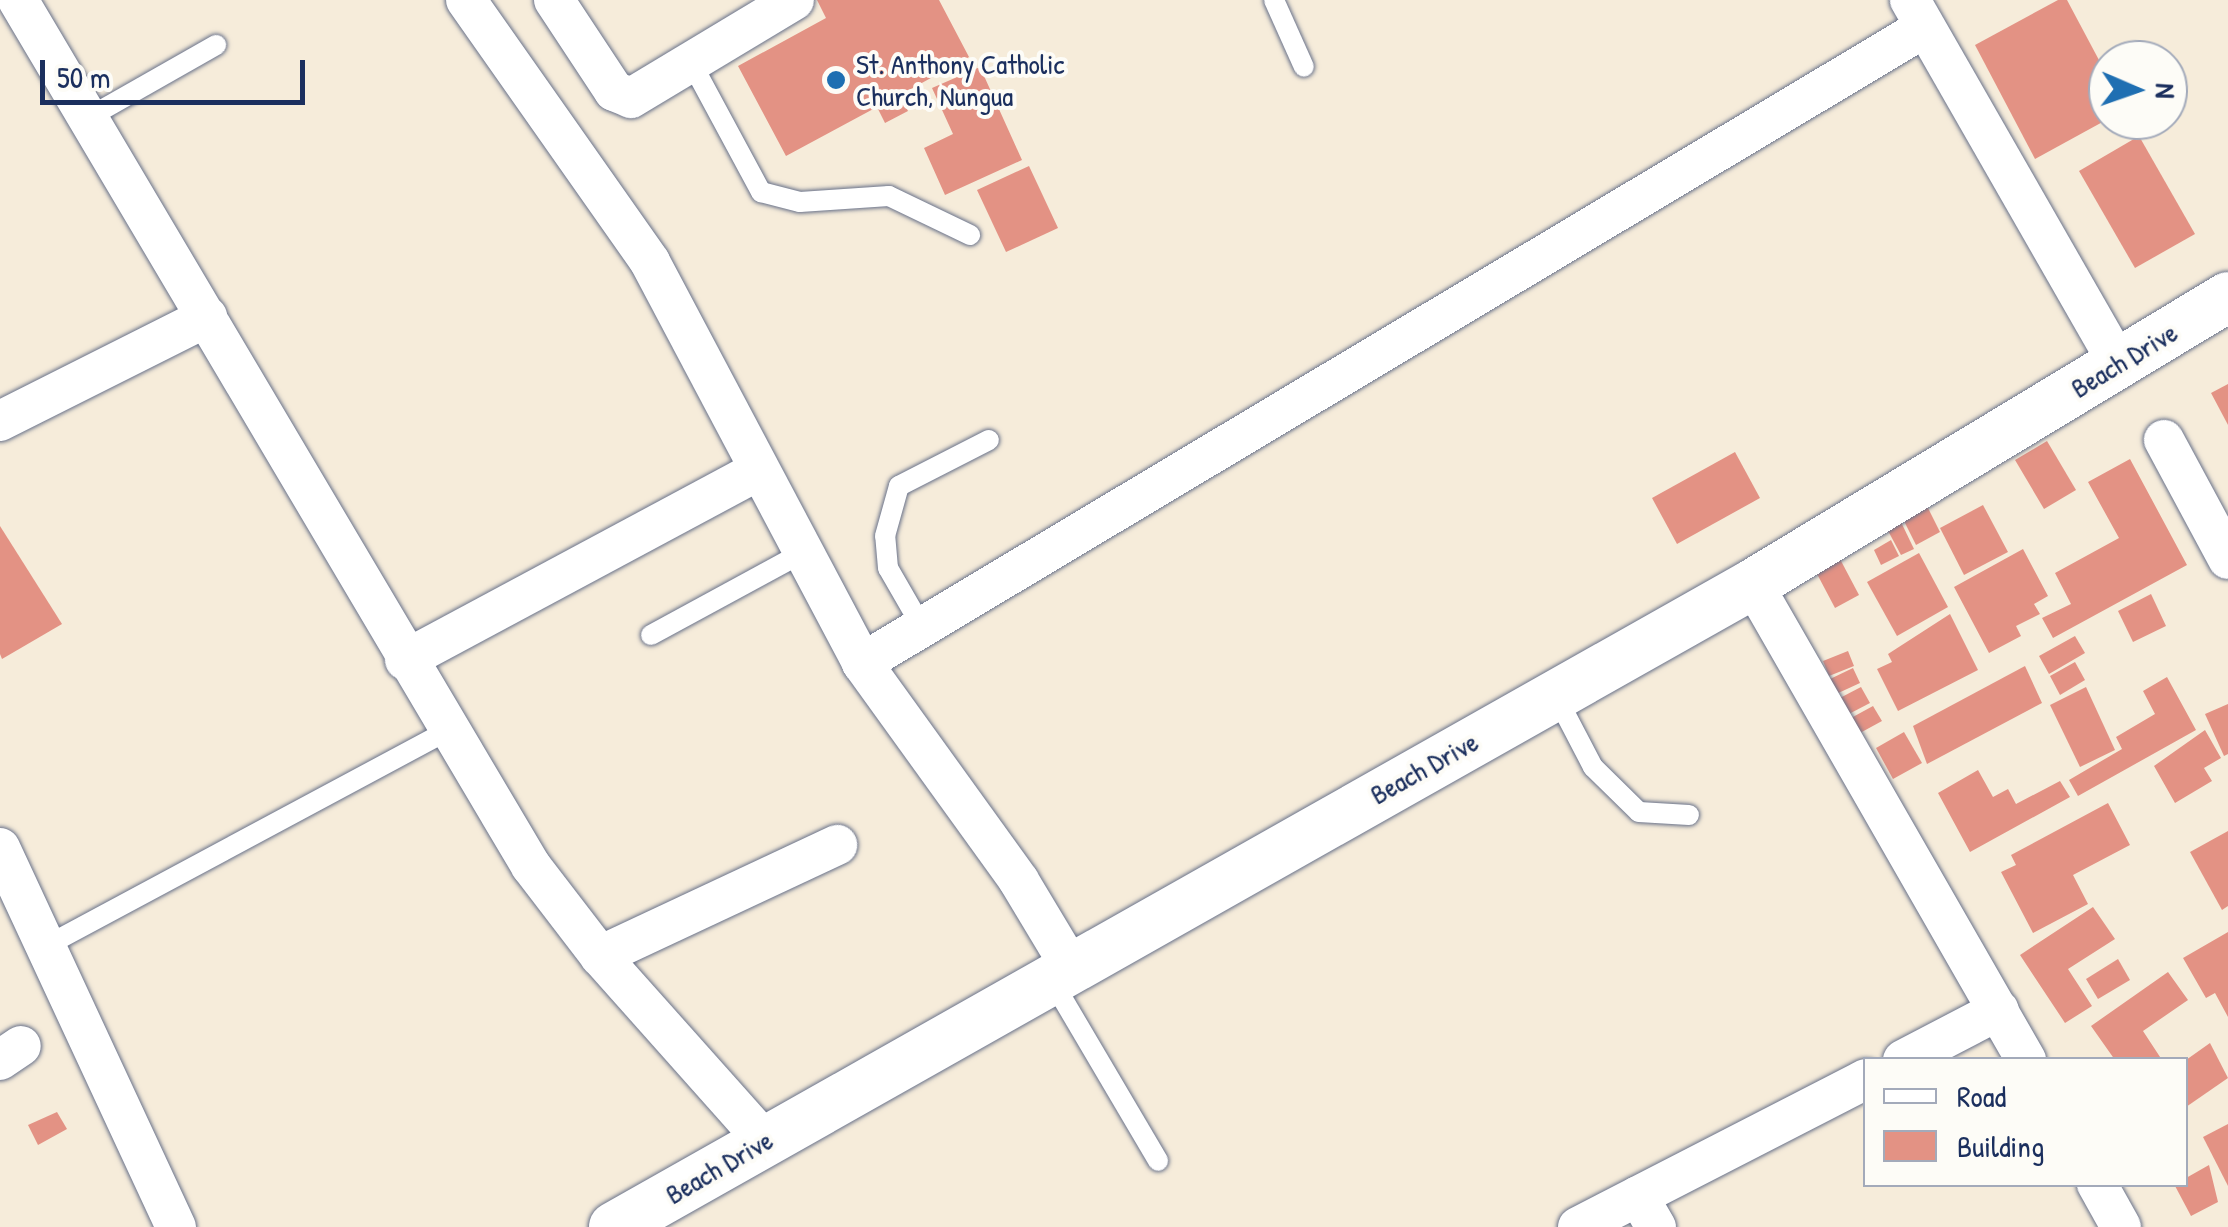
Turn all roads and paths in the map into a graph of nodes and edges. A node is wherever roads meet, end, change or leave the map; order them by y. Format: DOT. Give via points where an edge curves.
graph roads {
  1 [pos="18,0"];
  2 [pos="466,0"];
  3 [pos="554,0"];
  4 [pos="794,0"];
  5 [pos="1274,0"];
  6 [pos="1917,14"];
  7 [pos="216,44"];
  8 [pos="691,62"];
  9 [pos="1304,67"];
  10 [pos="91,116"];
  11 [pos="970,235"];
  12 [pos="2228,296"];
  13 [pos="206,317"];
  14 [pos="2118,363"];
  15 [pos="0,421"];
  16 [pos="989,440"];
  17 [pos="2164,440"];
  18 [pos="756,472"];
  19 [pos="802,553"];
  20 [pos="2228,559"];
  21 [pos="1752,584"];
  22 [pos="922,627"];
  23 [pos="651,635"];
  24 [pos="405,660"];
  25 [pos="862,663"];
  26 [pos="1555,694"];
  27 [pos="448,730"];
  28 [pos="1689,815"];
  29 [pos="837,845"];
  30 [pos="0,848"];
  31 [pos="10,892"];
  32 [pos="46,946"];
  33 [pos="600,956"];
  34 [pos="1060,972"];
  35 [pos="1999,1010"];
  36 [pos="1910,1057"];
  37 [pos="2024,1057"];
  38 [pos="1863,1081"];
  39 [pos="765,1140"];
  40 [pos="1158,1162"];
  41 [pos="2099,1187"];
  42 [pos="1647,1211"];
  43 [pos="176,1227"];
  44 [pos="614,1227"];
  45 [pos="1578,1227"];
  46 [pos="2122,1227"];
  1 -- 10 [label="street"];
  2 -- 18 [label="street" via="650,262 704,356"];
  3 -- 8 [label="street" via="614,92 631,98"];
  4 -- 8 [label="street"];
  5 -- 9 [label="lane"];
  6 -- 14 [label="street"];
  6 -- 22 [label="street"];
  7 -- 10 [label="lane"];
  8 -- 11 [label="lane" via="761,192 800,202 889,196"];
  10 -- 13 [label="street"];
  12 -- 14 [label="street, Beach Drive"];
  13 -- 15 [label="street"];
  13 -- 24 [label="street"];
  14 -- 21 [label="street, Beach Drive"];
  16 -- 22 [label="lane" via="899,486 885,536 888,568"];
  17 -- 20 [label="street"];
  18 -- 19 [label="street"];
  18 -- 24 [label="street"];
  19 -- 23 [label="lane"];
  19 -- 25 [label="street"];
  21 -- 26 [label="street, Beach Drive"];
  21 -- 35 [label="street"];
  22 -- 25 [label="street"];
  24 -- 27 [label="street"];
  25 -- 34 [label="street" via="1019,882"];
  26 -- 28 [label="lane" via="1593,767 1639,812"];
  26 -- 34 [label="street, Beach Drive"];
  27 -- 32 [label="lane"];
  27 -- 33 [label="street" via="532,866"];
  29 -- 33 [label="street"];
  30 -- 31 [label="street"];
  31 -- 32 [label="street"];
  32 -- 43 [label="street"];
  33 -- 39 [label="street"];
  34 -- 39 [label="street, Beach Drive"];
  34 -- 40 [label="lane"];
  35 -- 36 [label="street"];
  35 -- 37 [label="street"];
  38 -- 42 [label="street"];
  39 -- 44 [label="street, Beach Drive"];
  41 -- 46 [label="street"];
  42 -- 45 [label="street"];
}
